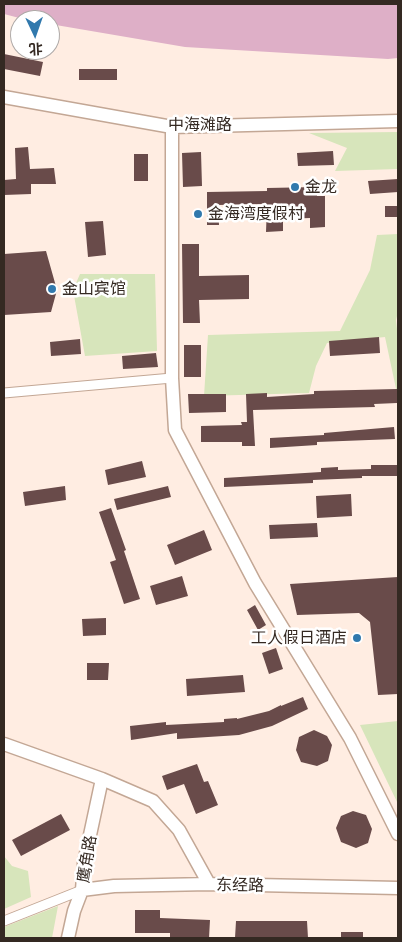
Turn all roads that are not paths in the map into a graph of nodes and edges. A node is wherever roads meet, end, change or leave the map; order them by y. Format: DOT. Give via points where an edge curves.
graph roads {
  1 [pos="4,96"];
  2 [pos="398,121"];
  3 [pos="172,127"];
  4 [pos="172,378"];
  5 [pos="4,393"];
  6 [pos="4,744"];
  7 [pos="102,779"];
  8 [pos="398,834"];
  9 [pos="209,884"];
  10 [pos="398,888"];
  11 [pos="82,890"];
  12 [pos="4,921"];
  13 [pos="68,938"];
  1 -- 3 [label="main road, 中海滩路"];
  2 -- 3 [label="main road, 中海滩路"];
  3 -- 4 [label="main road"];
  4 -- 5 [label="street"];
  4 -- 8 [label="main road" via="175,430 254,583 350,738"];
  6 -- 7 [label="main road"];
  7 -- 9 [label="main road" via="153,801 178,830"];
  7 -- 11 [label="main road, 鹰角路" via="84,863"];
  9 -- 10 [label="main road, 东经路"];
  9 -- 11 [label="main road, 东经路"];
  11 -- 12 [label="street"];
  11 -- 13 [label="main road, 鹰角路"];
}
